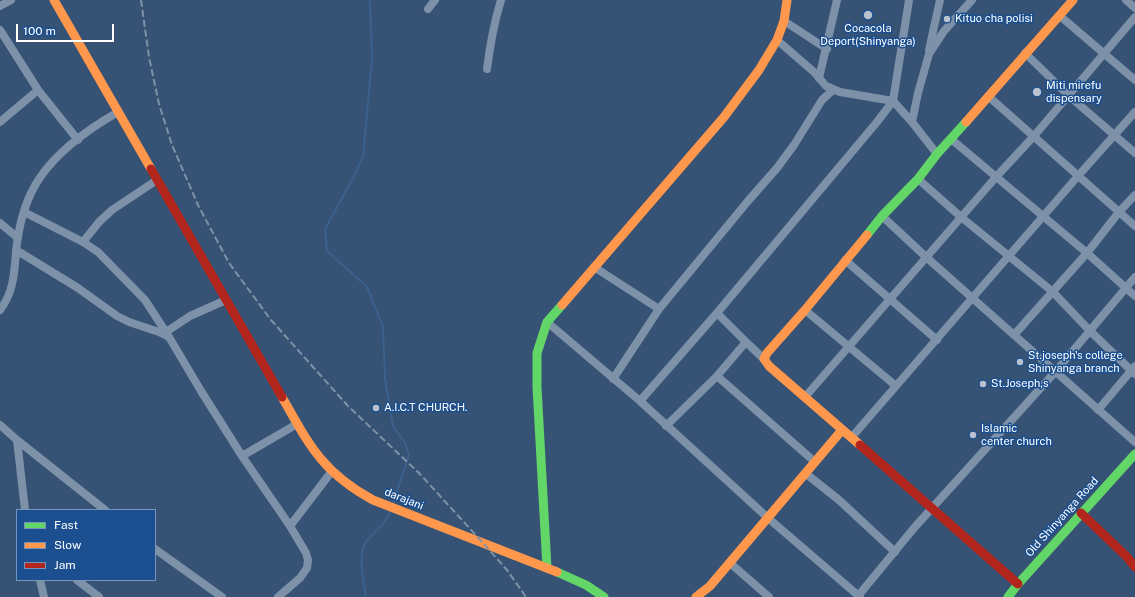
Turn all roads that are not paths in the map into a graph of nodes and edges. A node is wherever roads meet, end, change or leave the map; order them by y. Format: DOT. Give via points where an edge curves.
graph roads {
  1 [pos="11,0"];
  2 [pos="54,0"];
  3 [pos="435,0"];
  4 [pos="501,0"];
  5 [pos="787,0"];
  6 [pos="837,0"];
  7 [pos="909,0"];
  8 [pos="940,0"];
  9 [pos="972,0"];
  10 [pos="1073,0"];
  11 [pos="1126,0"];
  12 [pos="0,6"];
  13 [pos="1135,8"];
  14 [pos="428,9"];
  15 [pos="1060,16"];
  16 [pos="1135,17"];
  17 [pos="784,21"];
  18 [pos="0,30"];
  19 [pos="777,40"];
  20 [pos="826,49"];
  21 [pos="1025,53"];
  22 [pos="928,54"];
  23 [pos="1104,54"];
  24 [pos="487,69"];
  25 [pos="819,78"];
  26 [pos="1135,80"];
  27 [pos="38,90"];
  28 [pos="833,90"];
  29 [pos="1068,95"];
  30 [pos="988,96"];
  31 [pos="893,101"];
  32 [pos="118,112"];
  33 [pos="1135,112"];
  34 [pos="1,118"];
  35 [pos="912,122"];
  36 [pos="1114,135"];
  37 [pos="1034,136"];
  38 [pos="951,139"];
  39 [pos="78,140"];
  40 [pos="1135,153"];
  41 [pos="937,154"];
  42 [pos="1078,176"];
  43 [pos="996,177"];
  44 [pos="918,179"];
  45 [pos="157,180"];
  46 [pos="1135,195"];
  47 [pos="24,212"];
  48 [pos="1119,212"];
  49 [pos="882,216"];
  50 [pos="1044,216"];
  51 [pos="961,217"];
  52 [pos="0,223"];
  53 [pos="1135,226"];
  54 [pos="18,238"];
  55 [pos="83,242"];
  56 [pos="16,250"];
  57 [pos="1087,253"];
  58 [pos="1008,256"];
  59 [pos="926,257"];
  60 [pos="845,260"];
  61 [pos="594,267"];
  62 [pos="1135,278"];
  63 [pos="1126,288"];
  64 [pos="1053,292"];
  65 [pos="1135,296"];
  66 [pos="973,298"];
  67 [pos="226,300"];
  68 [pos="891,300"];
  69 [pos="659,309"];
  70 [pos="0,310"];
  71 [pos="805,310"];
  72 [pos="717,314"];
  73 [pos="547,322"];
  74 [pos="1090,331"];
  75 [pos="168,335"];
  76 [pos="1014,335"];
  77 [pos="937,340"];
  78 [pos="746,342"];
  79 [pos="850,346"];
  80 [pos="764,359"];
  81 [pos="1134,370"];
  82 [pos="1056,371"];
  83 [pos="717,376"];
  84 [pos="613,379"];
  85 [pos="896,386"];
  86 [pos="805,397"];
  87 [pos="640,401"];
  88 [pos="1098,410"];
  89 [pos="297,424"];
  90 [pos="0,425"];
  91 [pos="666,426"];
  92 [pos="842,430"];
  93 [pos="851,438"];
  94 [pos="17,440"];
  95 [pos="1135,442"];
  96 [pos="1135,454"];
  97 [pos="242,456"];
  98 [pos="814,462"];
  99 [pos="332,472"];
  100 [pos="805,473"];
  101 [pos="932,507"];
  102 [pos="25,509"];
  103 [pos="104,509"];
  104 [pos="1082,513"];
  105 [pos="768,518"];
  106 [pos="290,526"];
  107 [pos="156,550"];
  108 [pos="895,552"];
  109 [pos="730,563"];
  110 [pos="1135,567"];
  111 [pos="547,568"];
  112 [pos="40,581"];
  113 [pos="78,581"];
  114 [pos="1018,584"];
  115 [pos="859,596"];
  116 [pos="44,597"];
  117 [pos="99,597"];
  118 [pos="222,597"];
  119 [pos="278,597"];
  120 [pos="604,597"];
  121 [pos="696,597"];
  122 [pos="768,597"];
  123 [pos="1008,597"];
  1 -- 12 [label="street"];
  2 -- 32 [label="main road, darajani"];
  3 -- 14 [label="street"];
  4 -- 24 [label="street" via="491,37"];
  5 -- 17 [label="main road"];
  6 -- 20 [label="street"];
  7 -- 31 [label="street"];
  8 -- 22 [label="street"];
  9 -- 22 [label="street"];
  10 -- 15 [label="main road"];
  11 -- 13 [label="street"];
  15 -- 21 [label="main road"];
  15 -- 23 [label="street"];
  16 -- 23 [label="street"];
  17 -- 19 [label="main road"];
  17 -- 20 [label="street"];
  18 -- 27 [label="street"];
  19 -- 25 [label="street"];
  19 -- 61 [label="main road" via="759,70 724,117"];
  20 -- 25 [label="street"];
  21 -- 29 [label="street"];
  21 -- 30 [label="main road"];
  22 -- 35 [label="street"];
  23 -- 26 [label="street"];
  23 -- 29 [label="street"];
  25 -- 28 [label="street"];
  27 -- 34 [label="street"];
  27 -- 39 [label="street"];
  28 -- 31 [label="street"];
  28 -- 69 [label="street" via="822,100 777,168"];
  29 -- 36 [label="street"];
  29 -- 37 [label="street"];
  30 -- 37 [label="street"];
  30 -- 38 [label="main road"];
  31 -- 35 [label="street"];
  31 -- 72 [label="street"];
  32 -- 39 [label="street"];
  32 -- 45 [label="main road, darajani"];
  33 -- 36 [label="street"];
  35 -- 41 [label="street"];
  36 -- 40 [label="street"];
  36 -- 42 [label="street"];
  37 -- 42 [label="street"];
  37 -- 43 [label="street"];
  38 -- 41 [label="main road"];
  38 -- 43 [label="street"];
  39 -- 47 [label="street" via="45,171 34,188"];
  41 -- 44 [label="main road"];
  42 -- 48 [label="street"];
  42 -- 50 [label="street"];
  43 -- 50 [label="street"];
  43 -- 51 [label="street"];
  44 -- 49 [label="main road"];
  44 -- 51 [label="street"];
  45 -- 55 [label="street" via="112,210"];
  45 -- 67 [label="main road, darajani"];
  46 -- 48 [label="street"];
  47 -- 54 [label="street"];
  47 -- 55 [label="street"];
  48 -- 53 [label="street"];
  48 -- 57 [label="street"];
  49 -- 59 [label="street"];
  49 -- 60 [label="main road"];
  50 -- 57 [label="street"];
  50 -- 58 [label="street"];
  51 -- 58 [label="street"];
  51 -- 59 [label="street"];
  52 -- 54 [label="street"];
  54 -- 56 [label="street"];
  55 -- 75 [label="street" via="98,252 144,300"];
  56 -- 70 [label="street" via="12,288"];
  56 -- 75 [label="street" via="78,288 117,316"];
  57 -- 63 [label="street"];
  57 -- 64 [label="street"];
  58 -- 64 [label="street"];
  58 -- 66 [label="street"];
  59 -- 66 [label="street"];
  59 -- 68 [label="street"];
  60 -- 68 [label="street"];
  60 -- 71 [label="main road"];
  61 -- 69 [label="street"];
  61 -- 73 [label="main road"];
  62 -- 63 [label="street"];
  63 -- 65 [label="street"];
  63 -- 74 [label="street"];
  64 -- 74 [label="street"];
  64 -- 76 [label="street"];
  66 -- 76 [label="street"];
  66 -- 77 [label="street"];
  67 -- 75 [label="street" via="190,316"];
  67 -- 89 [label="main road, darajani"];
  68 -- 77 [label="street"];
  68 -- 79 [label="street"];
  69 -- 84 [label="street"];
  71 -- 79 [label="street"];
  71 -- 80 [label="main road" via="767,352"];
  72 -- 78 [label="street"];
  72 -- 87 [label="street"];
  73 -- 84 [label="street"];
  73 -- 111 [label="main road" via="537,353 537,387"];
  74 -- 81 [label="street"];
  74 -- 82 [label="street"];
  75 -- 97 [label="street"];
  76 -- 82 [label="street"];
  77 -- 85 [label="street"];
  78 -- 80 [label="street"];
  78 -- 83 [label="street"];
  79 -- 85 [label="street"];
  79 -- 86 [label="street"];
  80 -- 86 [label="main road"];
  81 -- 88 [label="street"];
  82 -- 88 [label="street"];
  82 -- 101 [label="street"];
  83 -- 91 [label="street"];
  83 -- 98 [label="street"];
  84 -- 87 [label="street"];
  85 -- 93 [label="street"];
  86 -- 92 [label="main road"];
  87 -- 91 [label="street"];
  88 -- 95 [label="street"];
  89 -- 97 [label="street"];
  89 -- 99 [label="main road, darajani"];
  90 -- 94 [label="street"];
  91 -- 105 [label="street"];
  92 -- 93 [label="main road"];
  92 -- 98 [label="main road"];
  93 -- 101 [label="main road"];
  94 -- 102 [label="street"];
  94 -- 103 [label="street"];
  96 -- 104 [label="main road, Old Shinyanga Road"];
  97 -- 106 [label="street"];
  98 -- 100 [label="main road"];
  99 -- 106 [label="street"];
  99 -- 111 [label="main road, darajani" via="373,500"];
  100 -- 105 [label="main road"];
  100 -- 108 [label="street" via="839,500"];
  101 -- 108 [label="street"];
  101 -- 114 [label="main road"];
  104 -- 110 [label="main road"];
  104 -- 114 [label="main road, Old Shinyanga Road"];
  105 -- 109 [label="main road"];
  105 -- 115 [label="street"];
  106 -- 119 [label="street" via="306,553 307,568 300,578"];
  107 -- 118 [label="street"];
  108 -- 115 [label="street"];
  109 -- 121 [label="main road" via="710,586"];
  109 -- 122 [label="street"];
  111 -- 120 [label="main road, darajani" via="586,585"];
  112 -- 116 [label="street"];
  113 -- 117 [label="street"];
  114 -- 123 [label="main road, Old Shinyanga Road"];
}
